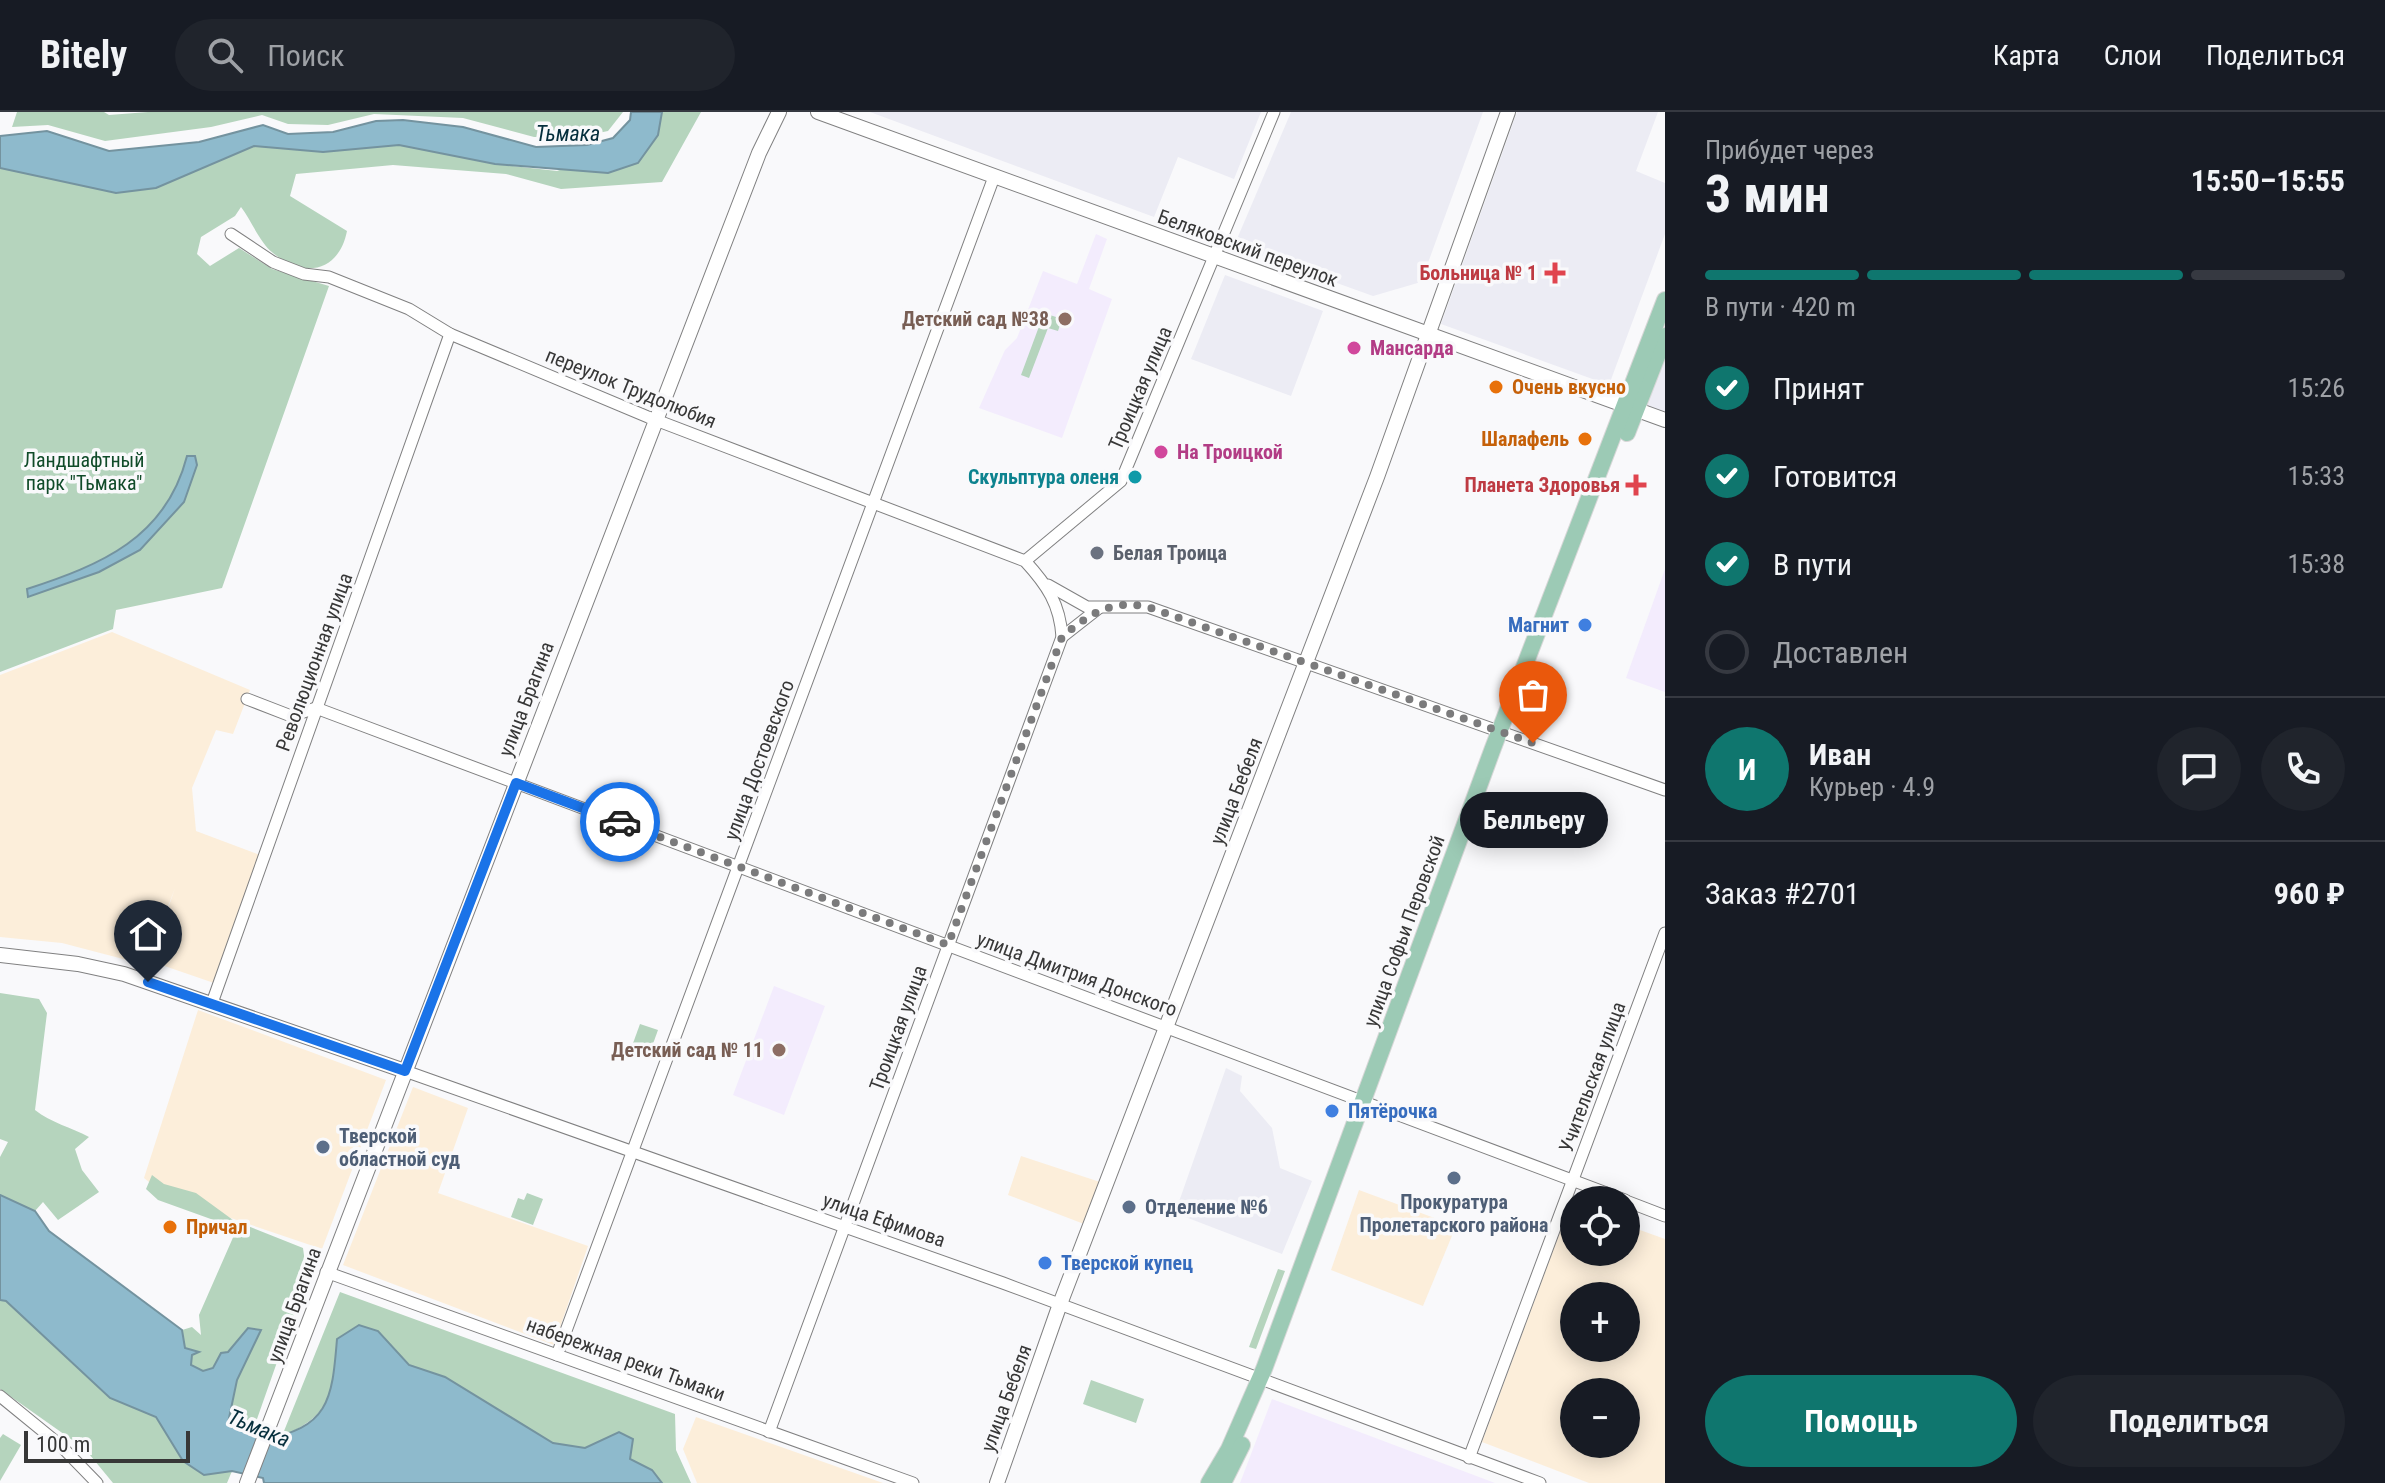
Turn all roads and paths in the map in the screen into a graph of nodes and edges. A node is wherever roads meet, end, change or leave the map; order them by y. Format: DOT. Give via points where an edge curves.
graph roads {
  1 [pos="779,112"];
  2 [pos="818,112"];
  3 [pos="1274,112"];
  4 [pos="1508,112"];
  5 [pos="994,177"];
  6 [pos="231,234"];
  7 [pos="1215,257"];
  8 [pos="1665,300"];
  9 [pos="450,334"];
  10 [pos="1429,336"];
  11 [pos="1665,336"];
  12 [pos="1631,408"];
  13 [pos="656,420"];
  14 [pos="1665,420"];
  15 [pos="874,501"];
  16 [pos="1025,561"];
  17 [pos="1046,584"];
  18 [pos="1099,608"];
  19 [pos="1062,637"];
  20 [pos="1307,664"];
  21 [pos="247,699"];
  22 [pos="316,708"];
  23 [pos="1505,732"];
  24 [pos="516,783"];
  25 [pos="1665,790"];
  26 [pos="738,867"];
  27 [pos="1665,933"];
  28 [pos="948,945"];
  29 [pos="0,955"];
  30 [pos="212,1003"];
  31 [pos="1165,1027"];
  32 [pos="405,1071"];
  33 [pos="1369,1103"];
  34 [pos="633,1151"];
  35 [pos="1573,1180"];
  36 [pos="1589,1186"];
  37 [pos="1640,1206"];
  38 [pos="1665,1216"];
  39 [pos="845,1227"];
  40 [pos="326,1272"];
  41 [pos="1060,1304"];
  42 [pos="557,1355"];
  43 [pos="1264,1380"];
  44 [pos="0,1396"];
  45 [pos="769,1432"];
  46 [pos="1469,1458"];
  47 [pos="1225,1480"];
  48 [pos="97,1483"];
  49 [pos="247,1483"];
  50 [pos="913,1483"];
  51 [pos="997,1483"];
  52 [pos="1209,1483"];
  53 [pos="1540,1483"];
  1 -- 13 [label="street, улица Брагина"];
  2 -- 5 [label="street, Беляковский переулок"];
  3 -- 7 [label="street, Троицкая улица"];
  4 -- 10 [label="street, улица Бебеля"];
  5 -- 7 [label="street, Беляковский переулок"];
  5 -- 15 [label="street, улица Достоевского"];
  6 -- 9 [label="street, переулок Трудолюбия" via="273,262 329,277 409,309"];
  7 -- 10 [label="street, Беляковский переулок"];
  7 -- 16 [label="street, Троицкая улица" via="1121,481"];
  8 -- 12 [label="main road, улица Софьи Перовской"];
  9 -- 13 [label="street, переулок Трудолюбия"];
  9 -- 22 [label="street, Революционная улица"];
  10 -- 12 [label="street, Беляковский переулок"];
  10 -- 20 [label="street, улица Бебеля"];
  11 -- 12 [label="main road, улица Софьи Перовской"];
  12 -- 14 [label="street, Беляковский переулок"];
  12 -- 23 [label="main road, улица Софьи Перовской"];
  13 -- 15 [label="street, переулок Трудолюбия"];
  13 -- 24 [label="street, улица Брагина"];
  15 -- 16 [label="street, переулок Трудолюбия"];
  15 -- 26 [label="street, улица Достоевского"];
  16 -- 17 [label="street"];
  17 -- 18 [label="street" via="1079,605"];
  17 -- 19 [label="street" via="1058,608"];
  18 -- 19 [label="street"];
  18 -- 20 [label="street" via="1148,607"];
  19 -- 28 [label="street, Троицкая улица"];
  20 -- 23 [label="street"];
  20 -- 31 [label="street, улица Бебеля"];
  21 -- 22 [label="street, улица Дмитрия Донского" via="291,716"];
  22 -- 24 [label="street, улица Дмитрия Донского"];
  22 -- 30 [label="street, Революционная улица"];
  23 -- 25 [label="street"];
  23 -- 33 [label="main road, улица Софьи Перовской"];
  24 -- 26 [label="street, улица Дмитрия Донского"];
  24 -- 32 [label="street, улица Брагина"];
  26 -- 28 [label="street, улица Дмитрия Донского"];
  26 -- 34 [label="street, улица Достоевского"];
  27 -- 35 [label="street, Учительская улица"];
  28 -- 31 [label="street, улица Дмитрия Донского"];
  28 -- 39 [label="street, Троицкая улица"];
  29 -- 30 [label="street" via="93,967"];
  30 -- 32 [label="street, улица Ефимова"];
  31 -- 33 [label="street, улица Дмитрия Донского"];
  31 -- 41 [label="street, улица Бебеля"];
  32 -- 34 [label="street, улица Ефимова"];
  32 -- 40 [label="street, улица Брагина"];
  33 -- 35 [label="street, улица Дмитрия Донского"];
  33 -- 43 [label="main road, улица Софьи Перовской"];
  34 -- 39 [label="street, улица Ефимова"];
  34 -- 42 [label="street, улица Достоевского"];
  35 -- 36 [label="street, улица Дмитрия Донского"];
  35 -- 46 [label="street, Учительская улица"];
  37 -- 38 [label="street, улица Дмитрия Донского"];
  39 -- 41 [label="street, улица Ефимова"];
  39 -- 45 [label="street, Троицкая улица"];
  40 -- 42 [label="street, набережная реки Тьмаки"];
  40 -- 49 [label="street, улица Брагина"];
  41 -- 43 [label="street, улица Ефимова"];
  41 -- 51 [label="street, улица Бебеля"];
  42 -- 45 [label="street, набережная реки Тьмаки"];
  43 -- 46 [label="street, улица Ефимова"];
  43 -- 47 [label="main road, улица Софьи Перовской"];
  43 -- 52 [label="main road, улица Софьи Перовской"];
  44 -- 48 [label="street"];
  45 -- 50 [label="street, набережная реки Тьмаки"];
  46 -- 53 [label="street, улица Ефимова"];
}
